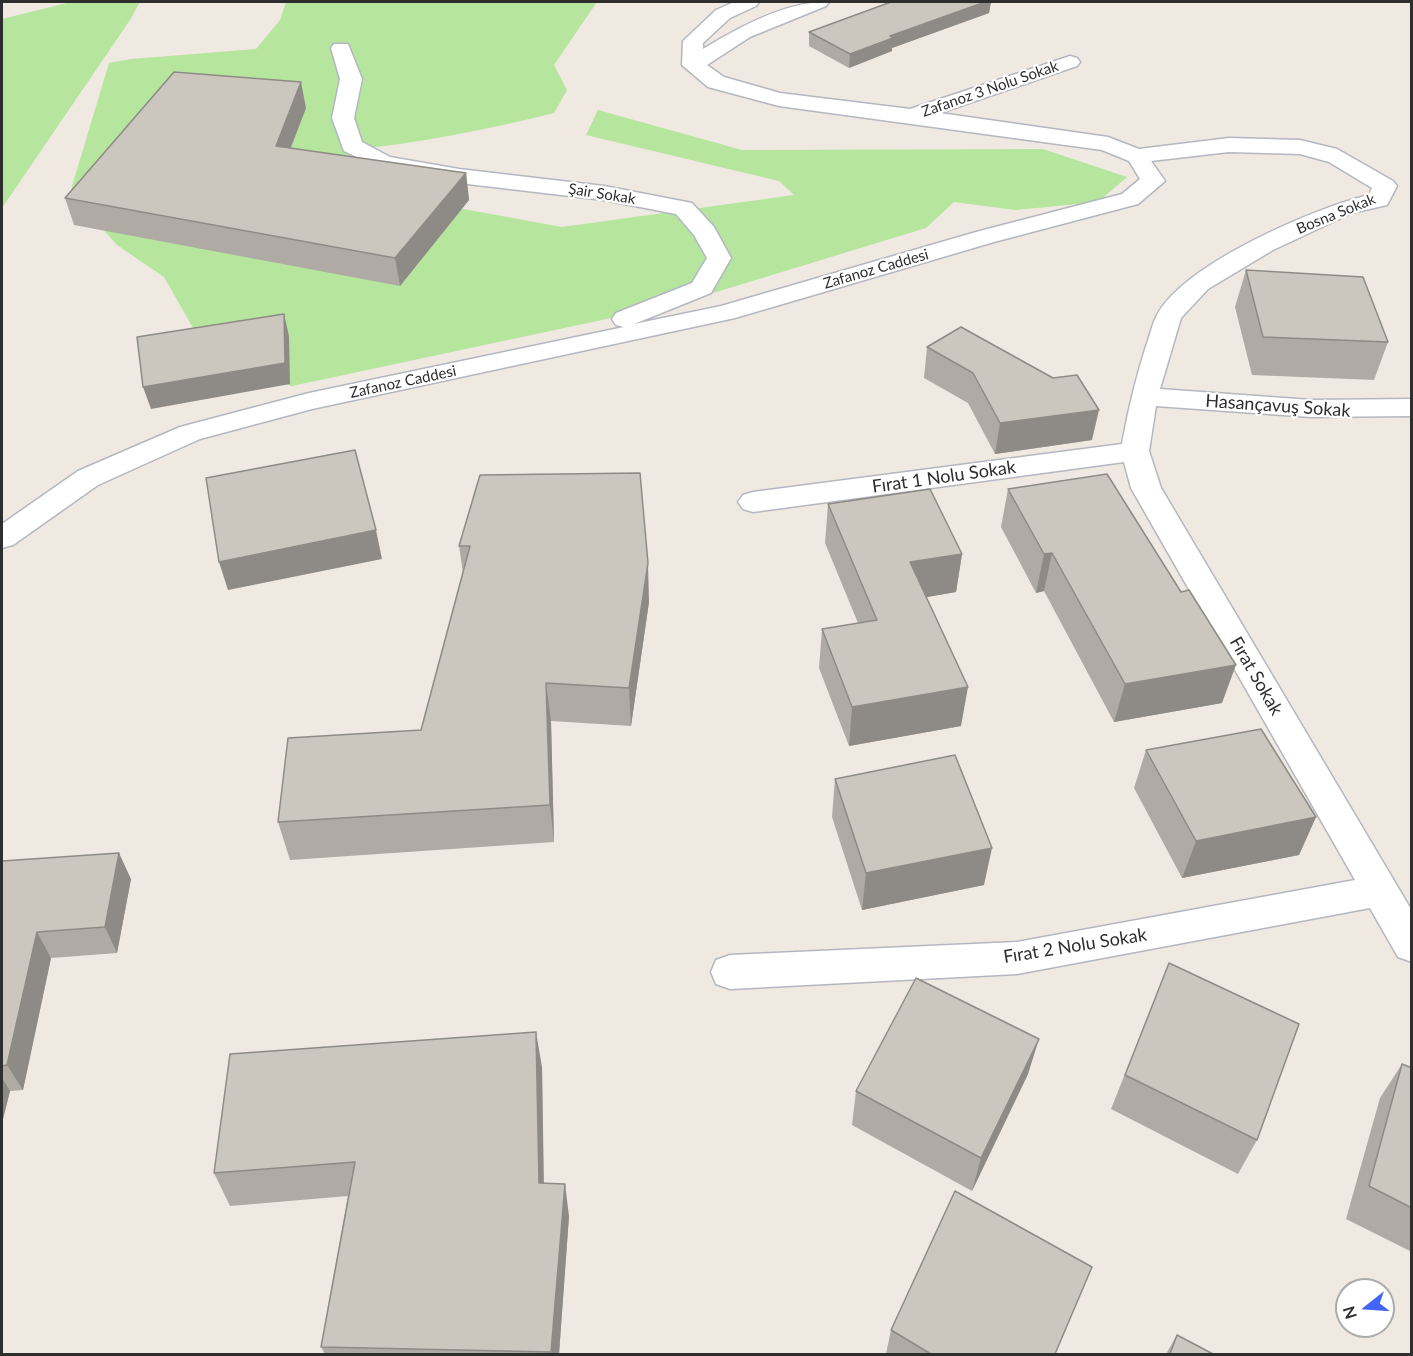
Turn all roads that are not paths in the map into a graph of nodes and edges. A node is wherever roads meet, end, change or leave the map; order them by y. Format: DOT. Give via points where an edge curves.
graph roads {
  1 [pos="749,2"];
  2 [pos="819,2"];
  3 [pos="341,48"];
  4 [pos="1070,62"];
  5 [pos="693,64"];
  6 [pos="911,115"];
  7 [pos="1137,156"];
  8 [pos="1412,186"];
  9 [pos="1382,192"];
  10 [pos="537,354"];
  11 [pos="1144,396"];
  12 [pos="1412,407"];
  13 [pos="1135,451"];
  14 [pos="753,502"];
  15 [pos="2,538"];
  16 [pos="1380,891"];
  17 [pos="1412,946"];
  18 [pos="730,972"];
  1 -- 5 [label="street" via="723,14 693,41"];
  2 -- 5 [label="street" via="743,33"];
  3 -- 10 [label="street, Şair Sokak" via="351,79 343,118 352,146 384,163 459,176 604,192 684,208 705,232 720,258 702,288"];
  4 -- 6 [label="street, Zafanoz 3 Nolu Sokak"];
  5 -- 6 [label="street" via="716,82 779,99"];
  6 -- 7 [label="street" via="1044,132 1108,144"];
  7 -- 9 [label="street, Bosna Sokak" via="1187,148 1273,145 1321,151 1385,186"];
  7 -- 10 [label="street, Zafanoz Caddesi" via="1153,181 1130,199 726,313"];
  8 -- 9 [label="street"];
  9 -- 11 [label="street, Bosna Sokak" via="1379,200 1334,212 1264,245 1198,284 1169,316"];
  10 -- 15 [label="street, Zafanoz Caddesi" via="309,401 190,433 88,477"];
  11 -- 12 [label="street, Hasançavuş Sokak" via="1269,408 1361,411"];
  11 -- 13 [label="street, Fırat Sokak"];
  13 -- 14 [label="street, Fırat 1 Nolu Sokak"];
  13 -- 16 [label="street, Fırat Sokak" via="1146,488"];
  16 -- 17 [label="street, Fırat Sokak"];
  16 -- 18 [label="street, Fırat 2 Nolu Sokak" via="1017,958"];
}
